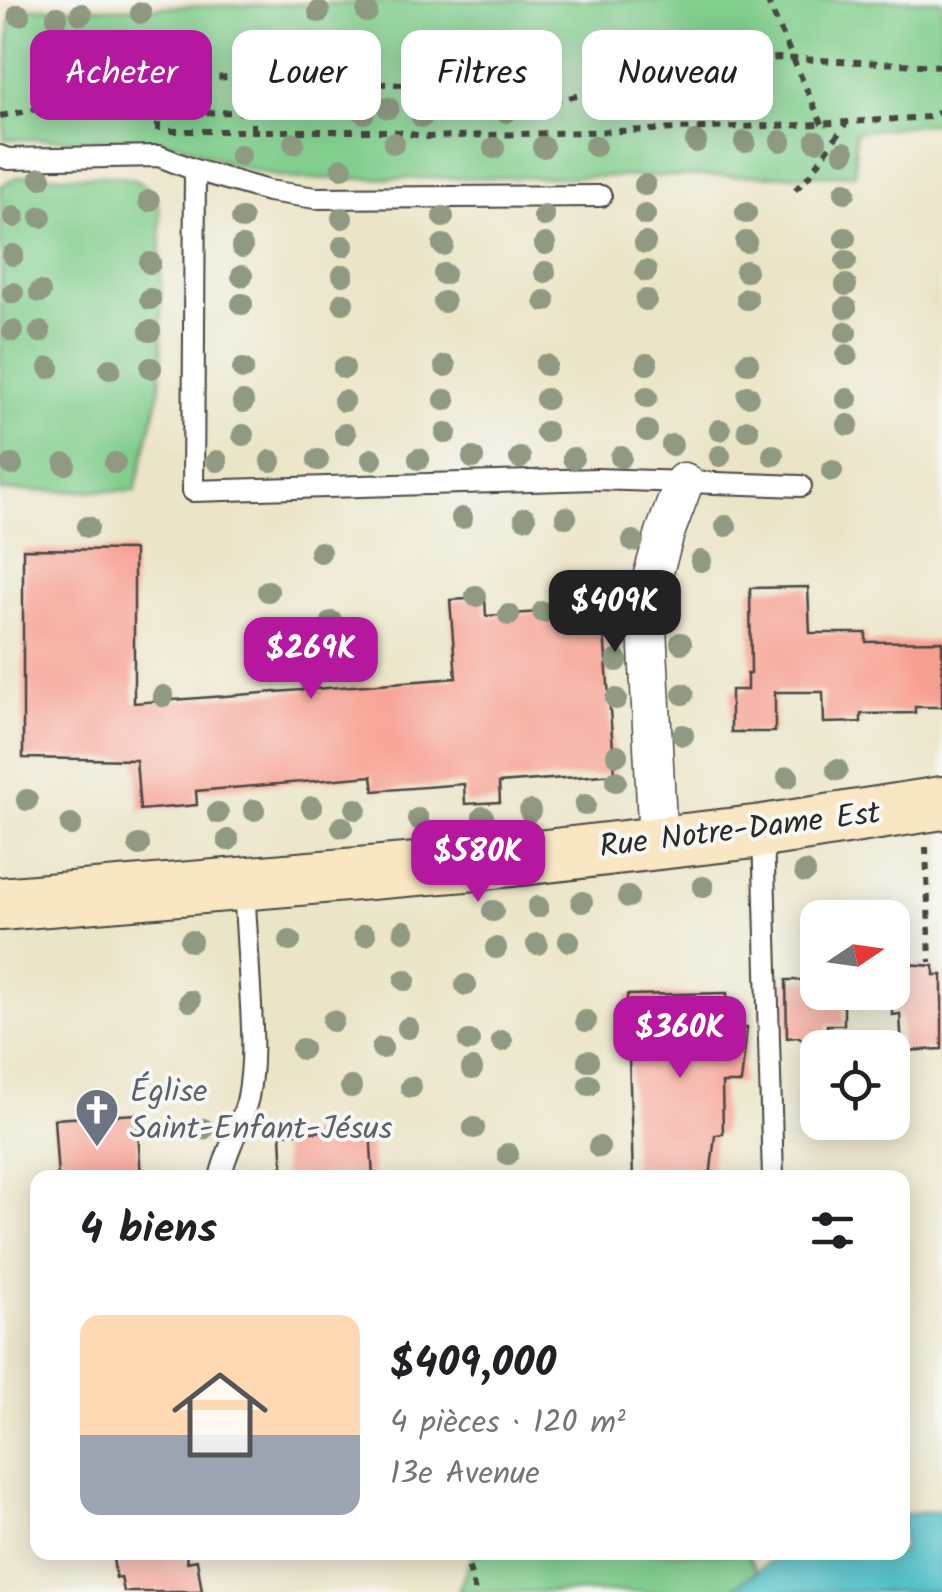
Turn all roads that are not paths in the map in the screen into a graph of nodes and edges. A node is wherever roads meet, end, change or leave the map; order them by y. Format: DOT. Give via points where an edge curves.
graph roads {
  1 [pos="0,156"];
  2 [pos="195,170"];
  3 [pos="600,196"];
  4 [pos="684,482"];
  5 [pos="801,486"];
  6 [pos="934,824"];
  7 [pos="764,831"];
  8 [pos="658,843"];
  9 [pos="244,884"];
  10 [pos="0,904"];
  11 [pos="223,1170"];
  12 [pos="773,1170"];
  1 -- 2 [label="lane" via="159,156"];
  2 -- 3 [label="lane" via="316,198"];
  2 -- 4 [label="lane" via="193,491"];
  4 -- 5 [label="lane"];
  4 -- 8 [label="street" via="650,584"];
  6 -- 7 [label="main road, Rue Notre-Dame Est"];
  7 -- 8 [label="main road, Rue Notre-Dame Est"];
  7 -- 12 [label="lane"];
  8 -- 9 [label="main road, Rue Notre-Dame Est"];
  9 -- 10 [label="main road, Rue Notre-Dame Est"];
  9 -- 11 [label="lane" via="252,1073"];
}
